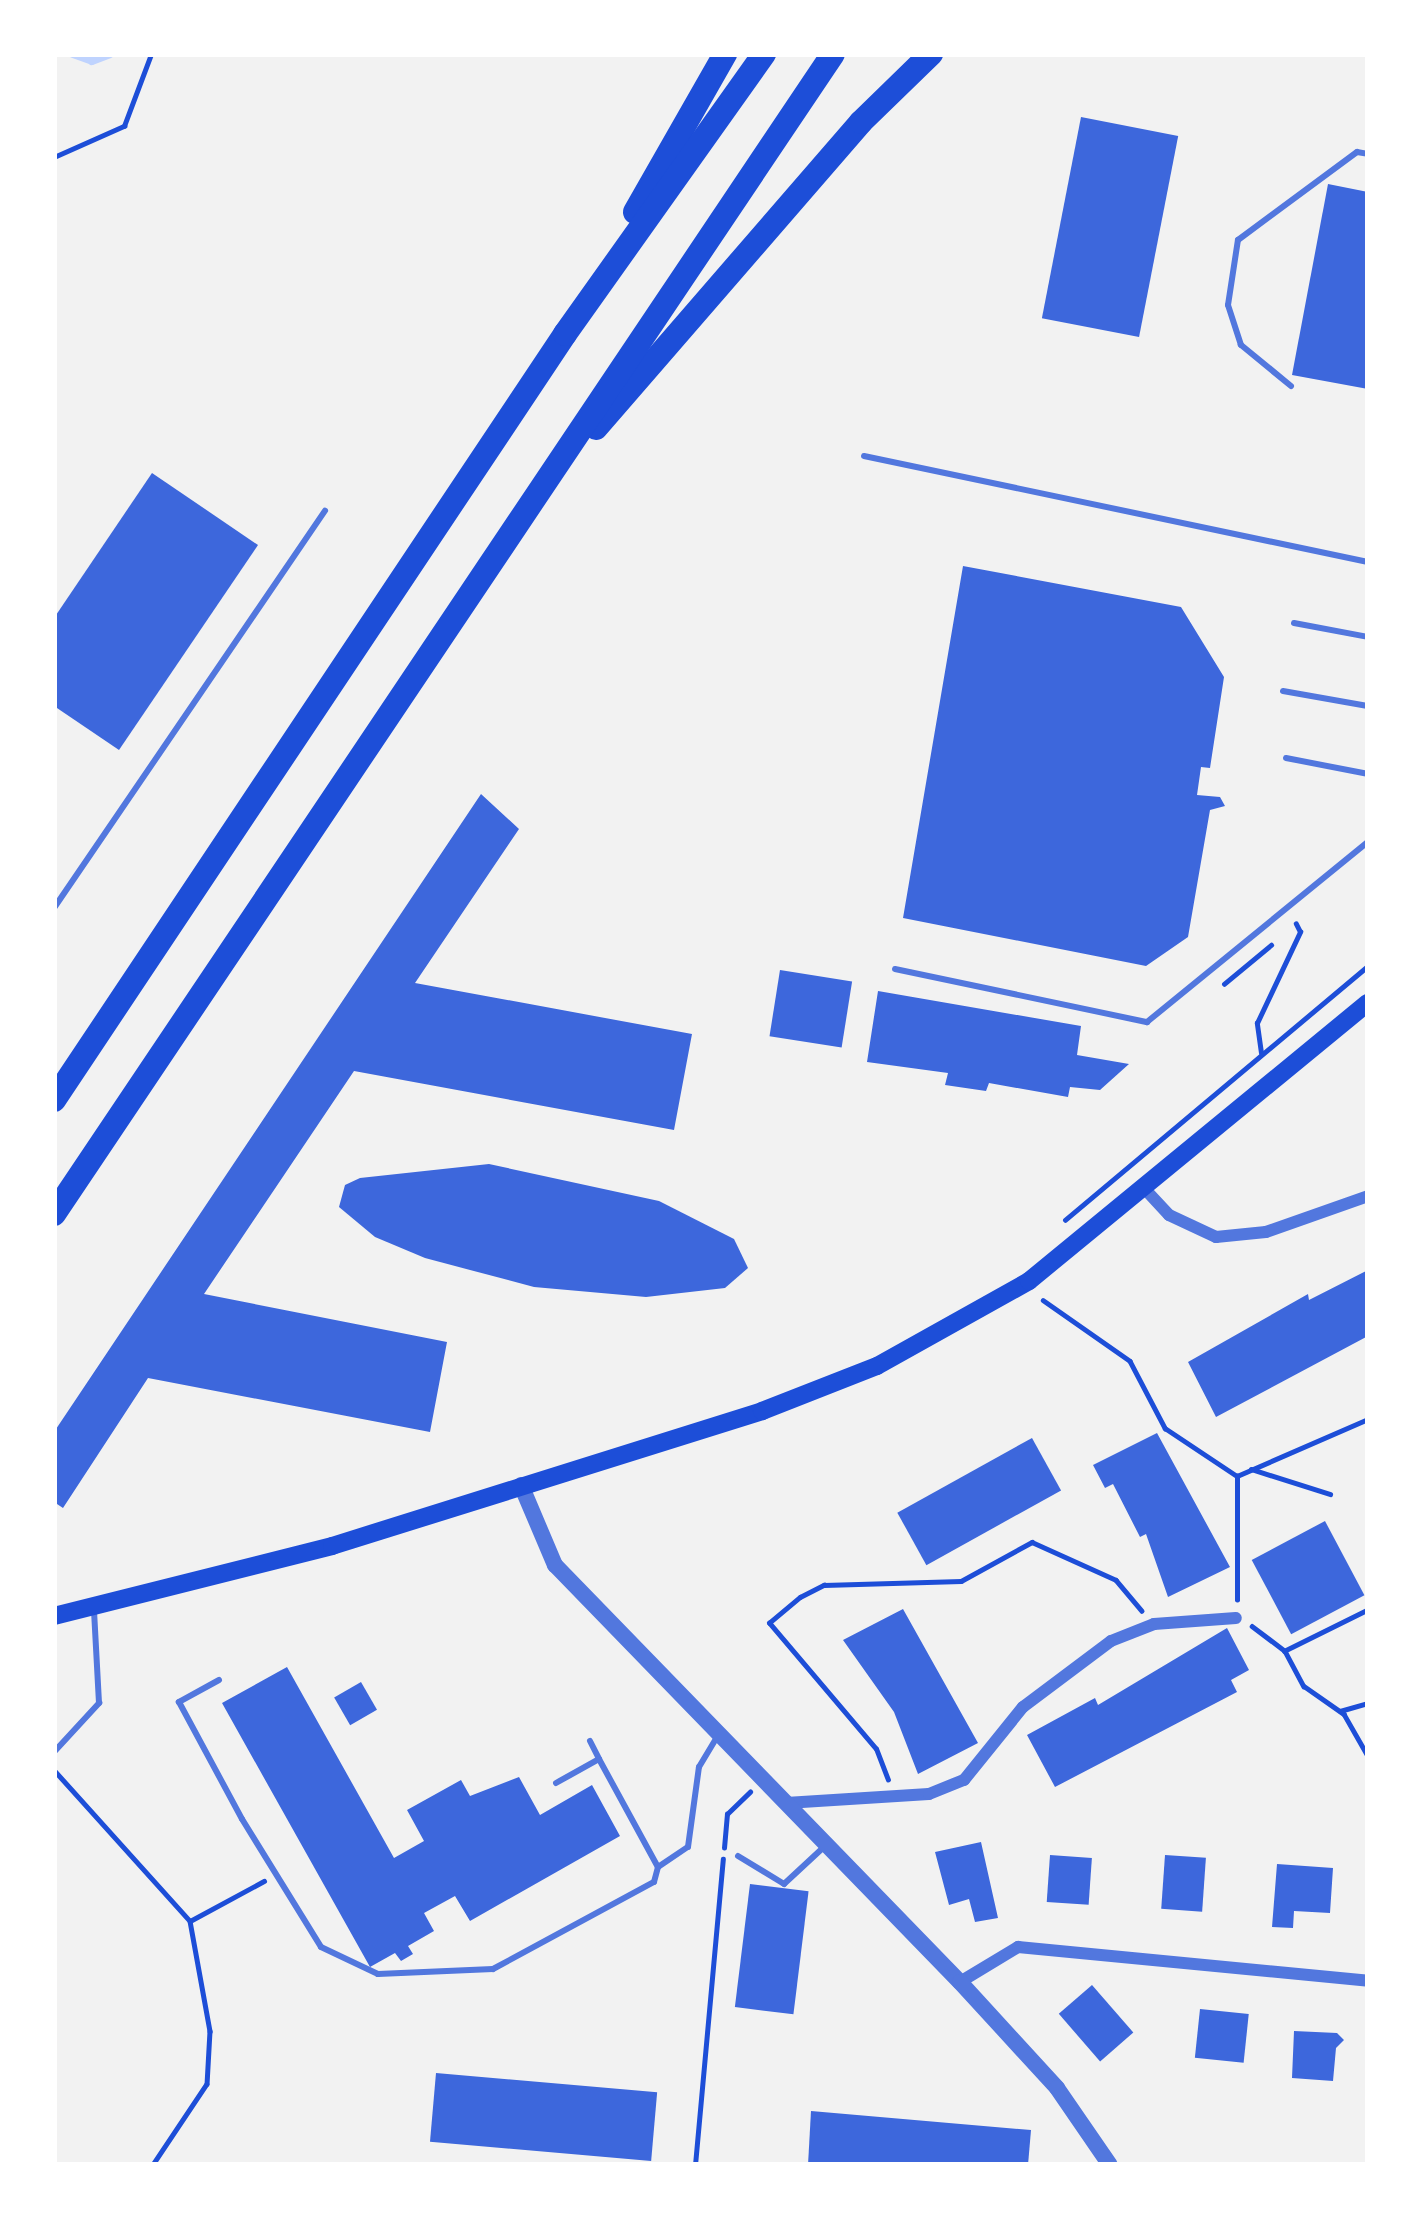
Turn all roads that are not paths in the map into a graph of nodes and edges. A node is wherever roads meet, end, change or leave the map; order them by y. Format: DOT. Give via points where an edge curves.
graph roads {
  1 [pos="725,54"];
  2 [pos="764,54"];
  3 [pos="833,54"];
  4 [pos="931,54"];
  5 [pos="1368,154"];
  6 [pos="565,334"];
  7 [pos="1291,386"];
  8 [pos="864,456"];
  9 [pos="532,502"];
  10 [pos="325,511"];
  11 [pos="1368,562"];
  12 [pos="1294,623"];
  13 [pos="1368,637"];
  14 [pos="1283,691"];
  15 [pos="1368,706"];
  16 [pos="1286,758"];
  17 [pos="1368,774"];
  18 [pos="1368,842"];
  19 [pos="54,908"];
  20 [pos="895,969"];
  21 [pos="1368,1004"];
  22 [pos="54,1100"];
  23 [pos="1143,1187"];
  24 [pos="1368,1196"];
  25 [pos="54,1214"];
  26 [pos="521,1484"];
  27 [pos="93,1608"];
  28 [pos="54,1616"];
  29 [pos="1236,1618"];
  30 [pos="220,1680"];
  31 [pos="719,1734"];
  32 [pos="590,1741"];
  33 [pos="54,1752"];
  34 [pos="599,1759"];
  35 [pos="556,1783"];
  36 [pos="786,1803"];
  37 [pos="826,1844"];
  38 [pos="738,1856"];
  39 [pos="658,1867"];
  40 [pos="1368,1981"];
  41 [pos="960,1982"];
  42 [pos="1110,2165"];
  1 -- 6 [label="highway"];
  2 -- 6 [label="highway"];
  3 -- 9 [label="highway"];
  4 -- 9 [label="highway" via="819,169"];
  5 -- 7 [label="lane" via="1357,152 1238,240 1228,305 1241,345"];
  6 -- 22 [label="highway"];
  8 -- 11 [label="lane"];
  9 -- 25 [label="highway"];
  10 -- 19 [label="lane"];
  12 -- 13 [label="lane"];
  14 -- 15 [label="lane"];
  16 -- 17 [label="lane"];
  18 -- 20 [label="lane" via="1147,1022"];
  21 -- 23 [label="main road"];
  23 -- 24 [label="street" via="1169,1215 1216,1238 1266,1232"];
  23 -- 26 [label="main road" via="1029,1281 878,1366 762,1411"];
  26 -- 27 [label="main road" via="269,1565"];
  26 -- 31 [label="street" via="555,1565"];
  27 -- 28 [label="main road"];
  27 -- 33 [label="lane" via="99,1703"];
  29 -- 36 [label="street" via="1154,1624 1061,1672 964,1780 894,1796"];
  30 -- 39 [label="lane" via="179,1702 321,1947 378,1974 493,1970 640,1890"];
  31 -- 36 [label="street"];
  31 -- 39 [label="lane" via="699,1767 688,1847"];
  32 -- 34 [label="lane"];
  34 -- 35 [label="lane"];
  34 -- 39 [label="lane"];
  36 -- 37 [label="street"];
  37 -- 38 [label="lane" via="784,1884"];
  37 -- 41 [label="street"];
  40 -- 41 [label="street" via="1018,1947"];
  41 -- 42 [label="street" via="1058,2088"];
}
